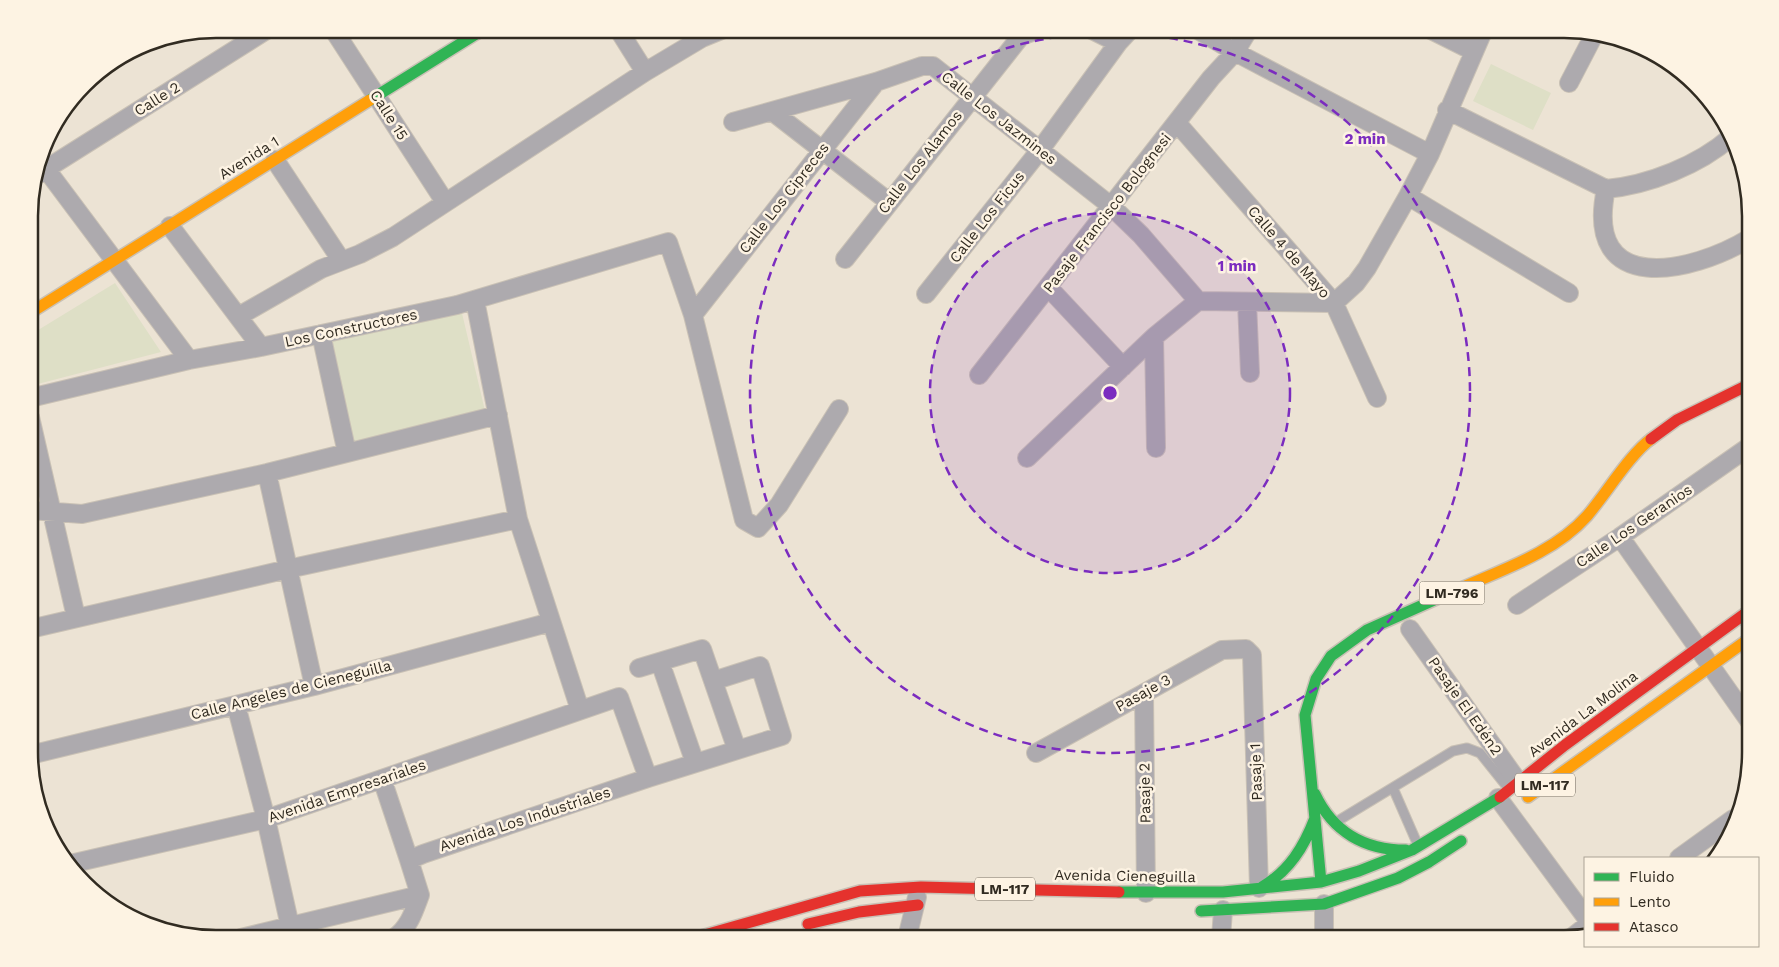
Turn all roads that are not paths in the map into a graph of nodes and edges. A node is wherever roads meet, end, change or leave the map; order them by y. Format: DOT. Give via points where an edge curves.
graph roads {
  1 [pos="253,38"];
  2 [pos="339,38"];
  3 [pos="464,38"];
  4 [pos="624,38"];
  5 [pos="702,38"];
  6 [pos="1019,38"];
  7 [pos="1108,38"];
  8 [pos="1123,38"];
  9 [pos="1211,38"];
  10 [pos="1243,38"];
  11 [pos="1447,38"];
  12 [pos="1480,38"];
  13 [pos="1591,40"];
  14 [pos="1118,43"];
  15 [pos="1473,51"];
  16 [pos="1234,52"];
  17 [pos="645,72"];
  18 [pos="876,82"];
  19 [pos="1569,83"];
  20 [pos="376,96"];
  21 [pos="972,97"];
  22 [pos="1447,110"];
  23 [pos="773,112"];
  24 [pos="733,122"];
  25 [pos="1177,123"];
  26 [pos="1725,142"];
  27 [pos="823,149"];
  28 [pos="1040,150"];
  29 [pos="1430,154"];
  30 [pos="275,160"];
  31 [pos="45,166"];
  32 [pos="43,173"];
  33 [pos="1606,188"];
  34 [pos="1408,196"];
  35 [pos="445,202"];
  36 [pos="889,202"];
  37 [pos="1111,206"];
  38 [pos="170,226"];
  39 [pos="1742,242"];
  40 [pos="845,259"];
  41 [pos="115,260"];
  42 [pos="341,260"];
  43 [pos="1049,288"];
  44 [pos="1569,293"];
  45 [pos="926,294"];
  46 [pos="475,300"];
  47 [pos="1198,301"];
  48 [pos="1247,302"];
  49 [pos="1334,303"];
  50 [pos="38,308"];
  51 [pos="693,315"];
  52 [pos="239,316"];
  53 [pos="321,334"];
  54 [pos="1154,337"];
  55 [pos="261,347"];
  56 [pos="189,360"];
  57 [pos="1123,367"];
  58 [pos="1250,372"];
  59 [pos="979,375"];
  60 [pos="1742,388"];
  61 [pos="38,396"];
  62 [pos="1377,398"];
  63 [pos="839,409"];
  64 [pos="498,415"];
  65 [pos="1156,448"];
  66 [pos="38,450"];
  67 [pos="1742,452"];
  68 [pos="346,453"];
  69 [pos="1028,458"];
  70 [pos="267,473"];
  71 [pos="38,510"];
  72 [pos="53,513"];
  73 [pos="518,519"];
  74 [pos="1620,537"];
  75 [pos="288,569"];
  76 [pos="1517,605"];
  77 [pos="1742,616"];
  78 [pos="76,617"];
  79 [pos="551,622"];
  80 [pos="38,627"];
  81 [pos="1410,629"];
  82 [pos="1742,644"];
  83 [pos="1697,648"];
  84 [pos="1252,655"];
  85 [pos="660,662"];
  86 [pos="1710,666"];
  87 [pos="639,668"];
  88 [pos="713,681"];
  89 [pos="314,686"];
  90 [pos="1144,693"];
  91 [pos="236,705"];
  92 [pos="580,710"];
  93 [pos="1742,711"];
  94 [pos="737,750"];
  95 [pos="38,753"];
  96 [pos="1036,753"];
  97 [pos="696,763"];
  98 [pos="648,778"];
  99 [pos="382,779"];
  100 [pos="1313,785"];
  101 [pos="1393,788"];
  102 [pos="1507,800"];
  103 [pos="1315,817"];
  104 [pos="266,819"];
  105 [pos="1334,824"];
  106 [pos="1726,824"];
  107 [pos="1472,835"];
  108 [pos="1415,848"];
  109 [pos="1680,857"];
  110 [pos="409,860"];
  111 [pos="76,863"];
  112 [pos="1321,882"];
  113 [pos="921,888"];
  114 [pos="1259,888"];
  115 [pos="1146,893"];
  116 [pos="420,895"];
  117 [pos="1324,904"];
  118 [pos="914,905"];
  119 [pos="933,905"];
  120 [pos="1223,910"];
  121 [pos="1185,911"];
  122 [pos="1584,915"];
  123 [pos="290,926"];
  124 [pos="796,928"];
  125 [pos="274,930"];
  126 [pos="404,930"];
  127 [pos="722,930"];
  128 [pos="909,930"];
  129 [pos="1222,930"];
  130 [pos="1324,930"];
  1 -- 31 [label="street, Calle 2"];
  2 -- 20 [label="street, Calle 15"];
  3 -- 20 [label="main road, Avenida 1"];
  4 -- 17 [label="street"];
  5 -- 17 [label="street"];
  6 -- 21 [label="street, Calle Los Alamos"];
  7 -- 14 [label="street"];
  8 -- 14 [label="street, Calle Los Ficus"];
  9 -- 16 [label="street"];
  10 -- 16 [label="street, Pasaje Francisco Bolognesi"];
  11 -- 15 [label="street"];
  12 -- 15 [label="street"];
  13 -- 19 [label="street"];
  14 -- 28 [label="street, Calle Los Ficus"];
  15 -- 22 [label="street"];
  16 -- 25 [label="street, Pasaje Francisco Bolognesi"];
  16 -- 29 [label="street"];
  17 -- 35 [label="street"];
  18 -- 21 [label="street, Calle Los Jazmines" via="929,65"];
  18 -- 23 [label="street, Calle Los Jazmines"];
  18 -- 27 [label="street, Calle Los Cipreces"];
  20 -- 30 [label="main road, Avenida 1"];
  20 -- 35 [label="street, Calle 15"];
  21 -- 28 [label="street, Calle Los Jazmines"];
  21 -- 36 [label="street, Calle Los Alamos"];
  22 -- 29 [label="street"];
  22 -- 33 [label="street"];
  23 -- 24 [label="street, Calle Los Jazmines"];
  23 -- 27 [label="street"];
  25 -- 37 [label="street, Pasaje Francisco Bolognesi"];
  25 -- 49 [label="street, Calle 4 de Mayo"];
  26 -- 33 [label="street" via="1674,170 1619,188"];
  27 -- 36 [label="street"];
  27 -- 51 [label="street, Calle Los Cipreces"];
  28 -- 37 [label="street, Calle Los Jazmines"];
  28 -- 45 [label="street, Calle Los Ficus"];
  29 -- 34 [label="street"];
  30 -- 38 [label="main road, Avenida 1"];
  30 -- 42 [label="street"];
  32 -- 41 [label="street"];
  33 -- 39 [label="street" via="1602,224 1614,255 1626,263 1649,268 1676,266 1713,256"];
  34 -- 44 [label="street"];
  34 -- 49 [label="street" via="1367,268"];
  35 -- 42 [label="street" via="393,237"];
  36 -- 40 [label="street, Calle Los Alamos"];
  37 -- 43 [label="street, Pasaje Francisco Bolognesi"];
  37 -- 47 [label="street, Calle Los Jazmines" via="1141,235"];
  38 -- 41 [label="main road, Avenida 1"];
  38 -- 52 [label="street"];
  41 -- 50 [label="main road, Avenida 1"];
  41 -- 56 [label="street"];
  42 -- 52 [label="street" via="280,290"];
  43 -- 57 [label="street"];
  43 -- 59 [label="street, Pasaje Francisco Bolognesi"];
  46 -- 51 [label="street, Los Constructores" via="668,242"];
  46 -- 53 [label="street, Los Constructores"];
  46 -- 64 [label="street"];
  47 -- 48 [label="street"];
  47 -- 54 [label="street"];
  48 -- 49 [label="street"];
  48 -- 58 [label="street"];
  49 -- 62 [label="street, Calle 4 de Mayo"];
  51 -- 63 [label="street" via="744,520 758,528 779,505"];
  52 -- 55 [label="street"];
  53 -- 55 [label="street, Los Constructores"];
  53 -- 68 [label="street"];
  54 -- 57 [label="street"];
  54 -- 65 [label="street"];
  55 -- 56 [label="street, Los Constructores"];
  56 -- 61 [label="street, Los Constructores"];
  57 -- 69 [label="street"];
  60 -- 100 [label="main road, LM-796" via="1677,420 1646,442 1586,517 1569,533 1537,553 1367,630 1342,646 1319,673 1305,715"];
  64 -- 68 [label="street"];
  64 -- 73 [label="street"];
  66 -- 72 [label="street"];
  67 -- 74 [label="street, Calle Los Geranios"];
  68 -- 70 [label="street"];
  70 -- 72 [label="street" via="82,514"];
  70 -- 75 [label="street"];
  71 -- 72 [label="street"];
  72 -- 78 [label="street"];
  73 -- 75 [label="street"];
  73 -- 79 [label="street"];
  74 -- 76 [label="street, Calle Los Geranios"];
  74 -- 83 [label="street"];
  75 -- 78 [label="street"];
  75 -- 89 [label="street"];
  77 -- 83 [label="main road, Avenida La Molina / LM-117"];
  78 -- 80 [label="street"];
  79 -- 89 [label="street, Calle Angeles de Cieneguilla"];
  79 -- 92 [label="street"];
  81 -- 102 [label="street, Pasaje El Edén2"];
  82 -- 86 [label="main road, Avenida La Molina / LM-117"];
  83 -- 86 [label="street"];
  83 -- 102 [label="main road, Avenida La Molina / LM-117" via="1565,745"];
  84 -- 90 [label="street, Pasaje 3" via="1246,649 1222,650"];
  84 -- 114 [label="street, Pasaje 1"];
  85 -- 87 [label="street"];
  85 -- 88 [label="street" via="702,649"];
  85 -- 97 [label="street"];
  86 -- 93 [label="street"];
  86 -- 102 [label="main road, Avenida La Molina / LM-117"];
  88 -- 94 [label="street"];
  88 -- 94 [label="street, Avenida Los Industriales" via="760,666 782,736"];
  89 -- 91 [label="street, Calle Angeles de Cieneguilla"];
  90 -- 96 [label="street, Pasaje 3"];
  90 -- 115 [label="street, Pasaje 2"];
  91 -- 95 [label="street, Calle Angeles de Cieneguilla"];
  91 -- 104 [label="street"];
  92 -- 98 [label="street, Avenida Empresariales" via="619,697"];
  92 -- 99 [label="street, Avenida Empresariales"];
  94 -- 97 [label="street, Avenida Los Industriales"];
  97 -- 98 [label="street, Avenida Los Industriales"];
  98 -- 110 [label="street, Avenida Los Industriales"];
  99 -- 104 [label="street, Avenida Empresariales"];
  99 -- 110 [label="street"];
  100 -- 103 [label="main road, LM-796"];
  100 -- 105 [label="main road" via="1322,808"];
  101 -- 102 [label="lane" via="1453,752 1467,748 1480,753"];
  101 -- 105 [label="lane"];
  101 -- 108 [label="lane"];
  102 -- 108 [label="main road, Avenida La Molina / LM-117"];
  102 -- 122 [label="street, Pasaje El Edén2"];
  103 -- 112 [label="main road, LM-796"];
  103 -- 114 [label="main road" via="1305,843 1287,869 1274,881"];
  104 -- 111 [label="street, Avenida Empresariales"];
  104 -- 123 [label="street"];
  105 -- 108 [label="main road" via="1348,836 1372,847 1398,851"];
  106 -- 109 [label="street"];
  107 -- 117 [label="main road" via="1398,878"];
  108 -- 112 [label="main road, Avenida La Molina / LM-117"];
  110 -- 116 [label="street"];
  112 -- 114 [label="main road, Avenida Cieneguilla / LM-117"];
  112 -- 117 [label="main road, LM-796"];
  113 -- 115 [label="main road, Avenida Cieneguilla / LM-117"];
  113 -- 118 [label="street"];
  113 -- 127 [label="main road, Avenida Cieneguilla / LM-117" via="860,891"];
  114 -- 115 [label="main road, Avenida Cieneguilla / LM-117"];
  116 -- 123 [label="street"];
  116 -- 126 [label="street"];
  117 -- 120 [label="main road"];
  117 -- 130 [label="street"];
  118 -- 119 [label="main road"];
  118 -- 124 [label="main road" via="859,912"];
  118 -- 128 [label="street"];
  120 -- 121 [label="main road"];
  120 -- 129 [label="street"];
  123 -- 125 [label="street"];
}
